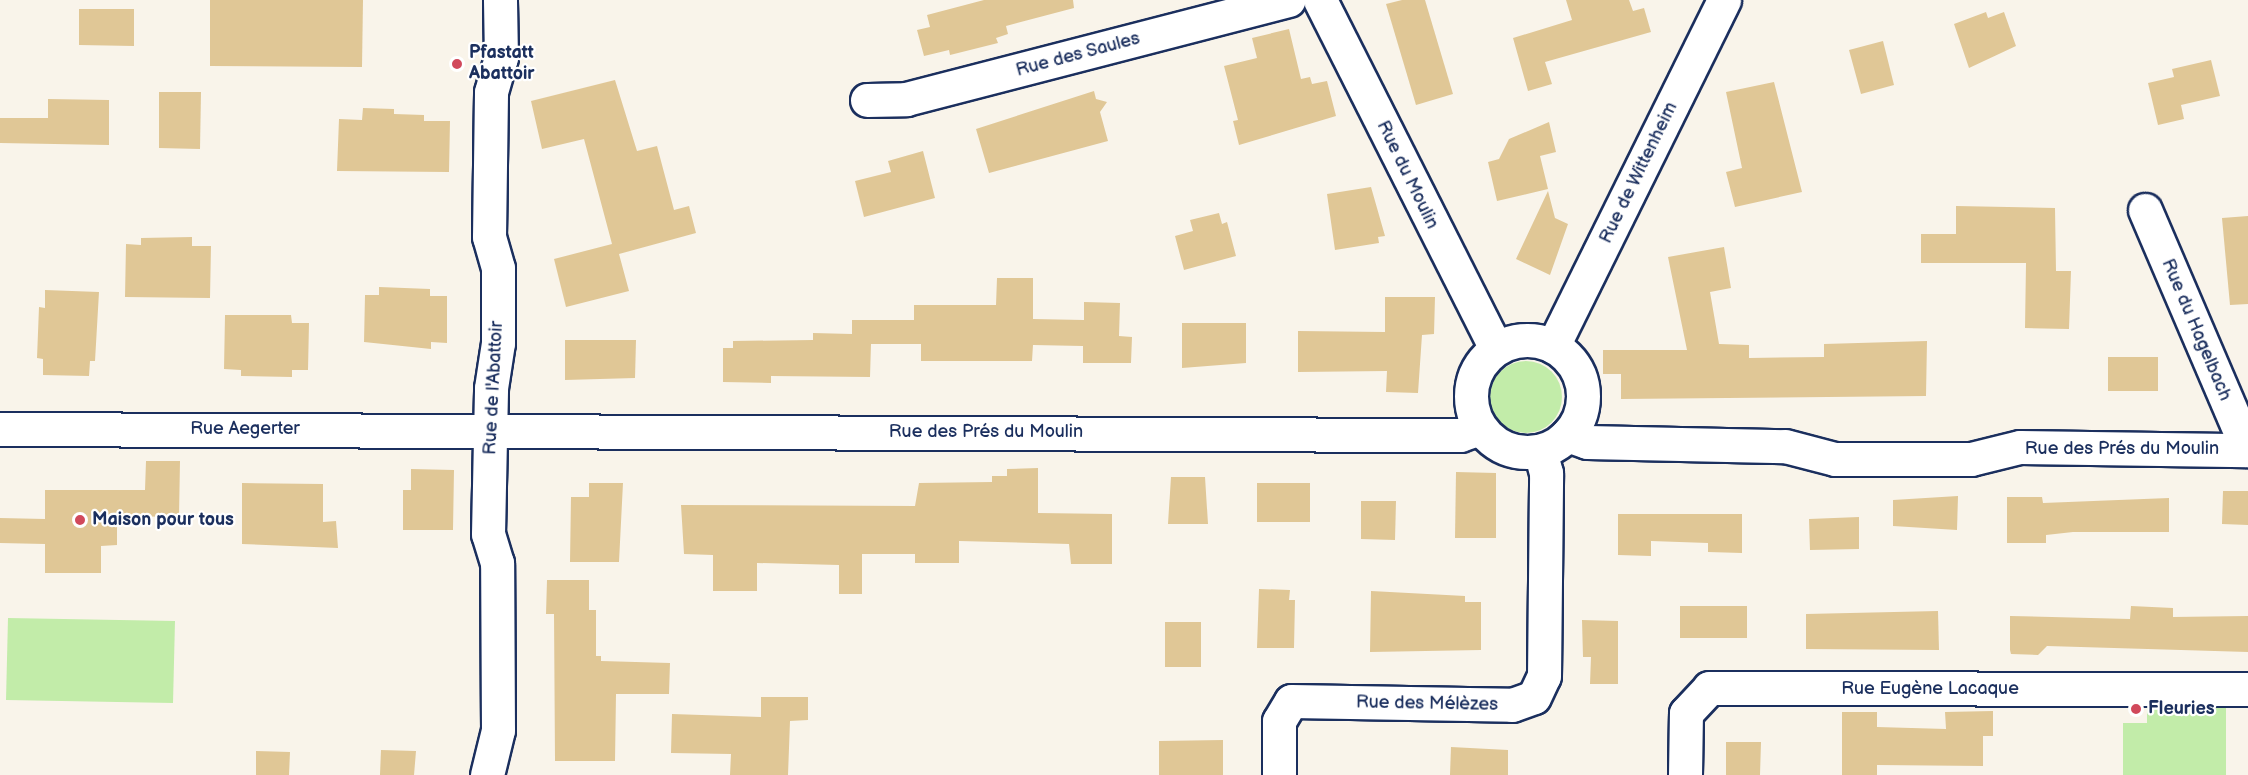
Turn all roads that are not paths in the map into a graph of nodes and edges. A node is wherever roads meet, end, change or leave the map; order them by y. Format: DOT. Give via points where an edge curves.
graph roads {
  1 [pos="500,0"];
  2 [pos="1288,0"];
  3 [pos="1320,0"];
  4 [pos="1724,0"];
  5 [pos="867,100"];
  6 [pos="2145,210"];
  7 [pos="1553,346"];
  8 [pos="1496,348"];
  9 [pos="1480,428"];
  10 [pos="0,429"];
  11 [pos="490,429"];
  12 [pos="1554,443"];
  13 [pos="2248,450"];
  14 [pos="2248,689"];
  15 [pos="487,775"];
  16 [pos="1279,775"];
  17 [pos="1685,775"];
  1 -- 11 [label="street, Rue de l'Abattoir" via="501,58 491,92 489,237 498,268 498,343"];
  2 -- 5 [label="street, Rue des Saules" via="906,99"];
  3 -- 8 [label="street, Rue du Moulin"];
  4 -- 7 [label="street, Rue de Wittenheim"];
  6 -- 13 [label="street, Rue du Hagelbach"];
  7 -- 8 [label="street" via="1525,339"];
  7 -- 12 [label="street" via="1568,356 1583,387 1583,405"];
  8 -- 9 [label="street" via="1474,376 1470,394"];
  9 -- 11 [label="street, Rue des Prés du Moulin" via="1460,435"];
  9 -- 12 [label="street" via="1507,448"];
  10 -- 11 [label="street, Rue Aegerter"];
  11 -- 15 [label="street, Rue de l'Abattoir" via="488,534 497,563 498,730"];
  12 -- 13 [label="street, Rue des Prés du Moulin" via="1785,446 1835,459 1971,459 2020,447"];
  12 -- 16 [label="street, Rue des Mélèzes" via="1546,473 1544,676 1534,697 1512,705 1291,701 1279,721"];
  14 -- 17 [label="street, Rue Eugène Lacaque" via="1709,688 1686,713"];
}
